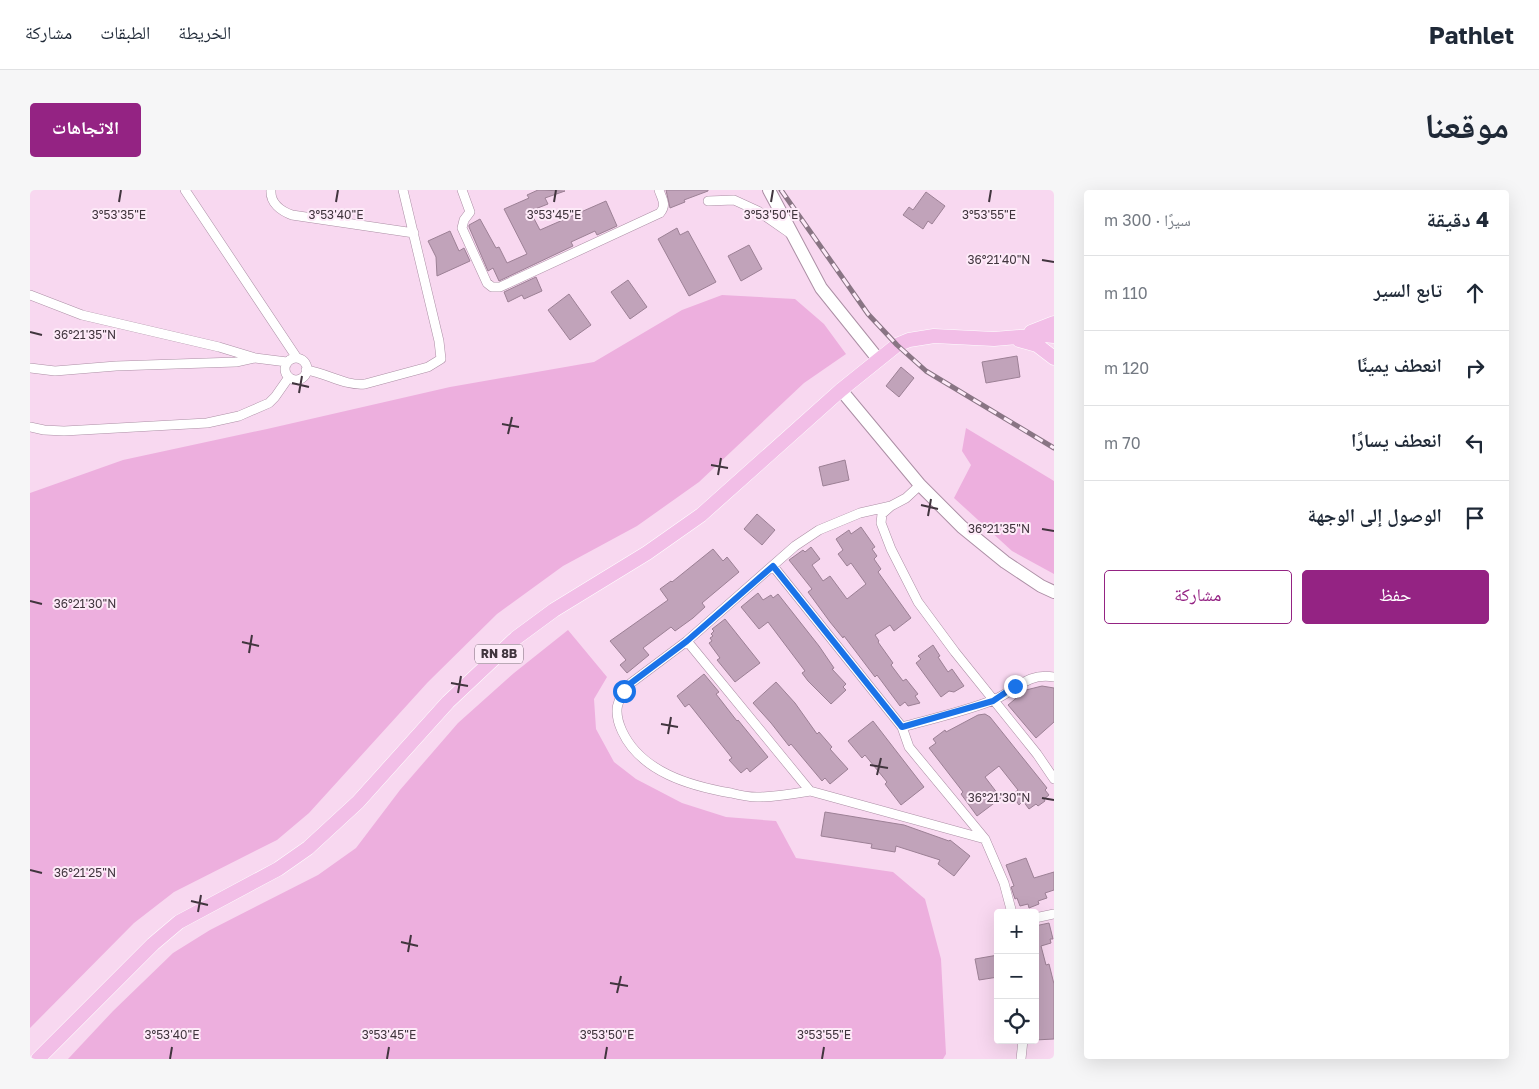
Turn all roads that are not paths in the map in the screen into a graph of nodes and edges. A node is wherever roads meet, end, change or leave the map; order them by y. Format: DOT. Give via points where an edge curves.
graph roads {
  1 [pos="185,190"];
  2 [pos="271,190"];
  3 [pos="403,190"];
  4 [pos="462,190"];
  5 [pos="659,190"];
  6 [pos="769,190"];
  7 [pos="708,201"];
  8 [pos="414,233"];
  9 [pos="791,234"];
  10 [pos="30,295"];
  11 [pos="1054,323"];
  12 [pos="1054,336"];
  13 [pos="1008,338"];
  14 [pos="255,358"];
  15 [pos="297,358"];
  16 [pos="1054,358"];
  17 [pos="878,359"];
  18 [pos="287,362"];
  19 [pos="30,368"];
  20 [pos="306,370"];
  21 [pos="289,378"];
  22 [pos="841,390"];
  23 [pos="30,427"];
  24 [pos="920,485"];
  25 [pos="891,506"];
  26 [pos="773,566"];
  27 [pos="1054,592"];
  28 [pos="687,641"];
  29 [pos="1054,677"];
  30 [pos="993,701"];
  31 [pos="902,727"];
  32 [pos="1054,779"];
  33 [pos="810,791"];
  34 [pos="985,839"];
  35 [pos="1011,909"];
  36 [pos="1054,914"];
  37 [pos="1039,917"];
  38 [pos="1022,1044"];
  39 [pos="38,1059"];
  40 [pos="1021,1059"];
  1 -- 15 [label="street"];
  2 -- 8 [label="street" via="274,202 292,215"];
  3 -- 8 [label="street"];
  4 -- 5 [label="street" via="470,212 462,228 487,284 492,287 500,287 660,213 664,204"];
  6 -- 9 [label="street"];
  7 -- 9 [label="street" via="734,200 758,211"];
  8 -- 20 [label="street" via="441,359 428,367 355,385"];
  9 -- 17 [label="street" via="821,288"];
  10 -- 14 [label="street" via="82,315"];
  11 -- 13 [label="main road"];
  12 -- 13 [label="main road"];
  13 -- 16 [label="main road" via="1037,345"];
  13 -- 17 [label="main road, RN 8B" via="922,337 897,345"];
  14 -- 18 [label="street"];
  14 -- 19 [label="street" via="236,362 55,371"];
  15 -- 18 [label="street"];
  15 -- 20 [label="street" via="306,365"];
  17 -- 22 [label="main road, RN 8B"];
  18 -- 21 [label="street" via="285,367"];
  20 -- 21 [label="street" via="300,379"];
  21 -- 23 [label="street" via="275,397 260,408 208,423 64,431"];
  22 -- 24 [label="street"];
  22 -- 39 [label="main road, RN 8B" via="701,514 646,554 554,610 516,638 448,702 358,802 308,848 278,869 179,922"];
  24 -- 25 [label="street"];
  24 -- 27 [label="street" via="962,527 1005,562"];
  25 -- 26 [label="street" via="860,513 819,530"];
  25 -- 30 [label="street" via="882,514 881,523 918,602"];
  26 -- 28 [label="street"];
  26 -- 31 [label="street"];
  28 -- 33 [label="street"];
  28 -- 33 [label="street" via="624,691 617,703 617,719 626,740 656,768 708,789 754,797 779,797"];
  29 -- 30 [label="street" via="1032,678"];
  30 -- 31 [label="street"];
  30 -- 32 [label="street"];
  31 -- 34 [label="street" via="909,747"];
  33 -- 34 [label="street"];
  34 -- 35 [label="street" via="1004,883"];
  36 -- 37 [label="street"];
  38 -- 40 [label="street"];
}
